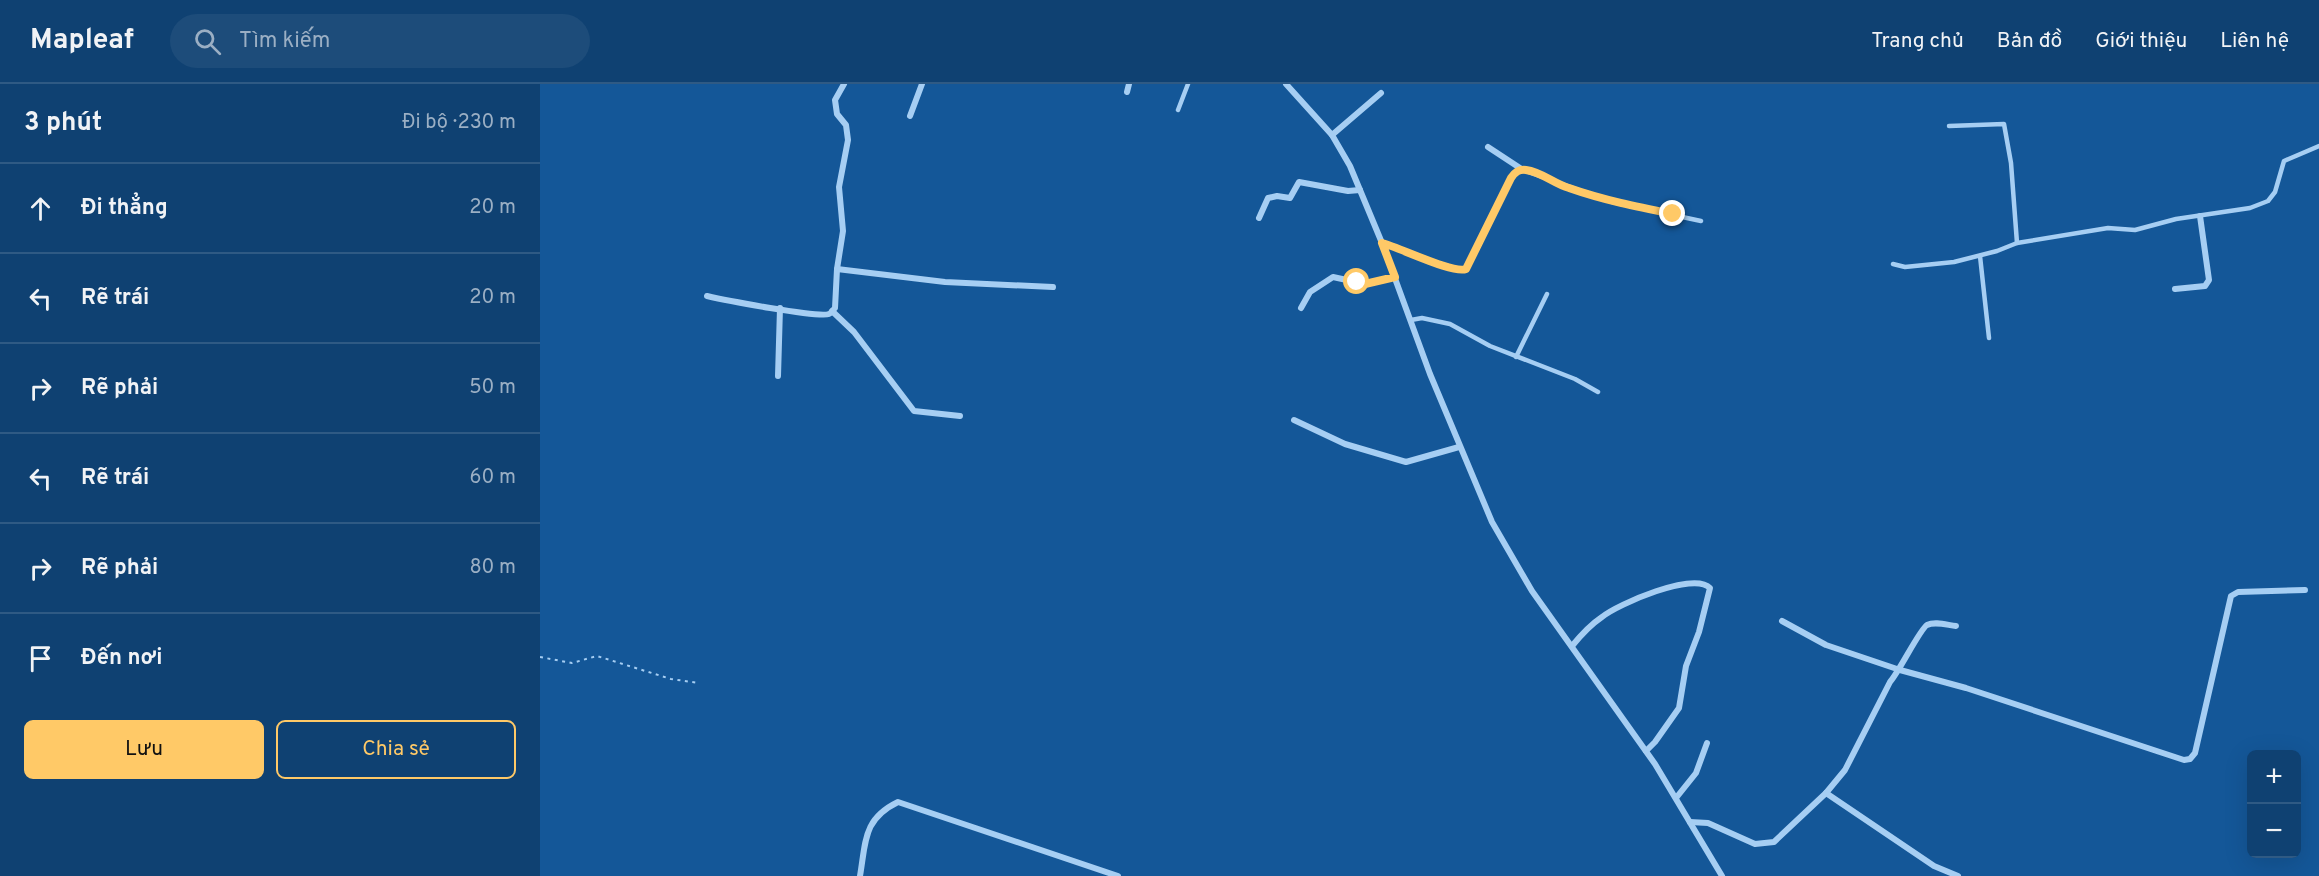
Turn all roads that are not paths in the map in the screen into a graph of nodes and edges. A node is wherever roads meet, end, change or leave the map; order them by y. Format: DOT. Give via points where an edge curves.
graph roads {
  1 [pos="844,84"];
  2 [pos="922,84"];
  3 [pos="1129,84"];
  4 [pos="1188,84"];
  5 [pos="1286,84"];
  6 [pos="1126,92"];
  7 [pos="1382,93"];
  8 [pos="1178,110"];
  9 [pos="910,116"];
  10 [pos="1949,126"];
  11 [pos="1332,135"];
  12 [pos="2319,146"];
  13 [pos="1488,147"];
  14 [pos="1522,170"];
  15 [pos="1360,190"];
  16 [pos="2199,216"];
  17 [pos="1259,218"];
  18 [pos="1701,221"];
  19 [pos="1382,243"];
  20 [pos="2017,243"];
  21 [pos="1980,256"];
  22 [pos="1893,264"];
  23 [pos="837,269"];
  24 [pos="1395,277"];
  25 [pos="1053,287"];
  26 [pos="2175,289"];
  27 [pos="1547,294"];
  28 [pos="707,296"];
  29 [pos="780,308"];
  30 [pos="1301,308"];
  31 [pos="832,311"];
  32 [pos="1411,320"];
  33 [pos="1989,338"];
  34 [pos="1516,357"];
  35 [pos="778,376"];
  36 [pos="1598,392"];
  37 [pos="960,416"];
  38 [pos="1294,420"];
  39 [pos="1459,447"];
  40 [pos="2306,590"];
  41 [pos="1782,621"];
  42 [pos="1956,626"];
  43 [pos="1572,646"];
  44 [pos="1900,670"];
  45 [pos="1707,743"];
  46 [pos="1646,751"];
  47 [pos="1826,793"];
  48 [pos="1676,798"];
  49 [pos="1690,822"];
  50 [pos="860,876"];
  51 [pos="1118,876"];
  52 [pos="1722,876"];
  53 [pos="1958,876"];
  1 -- 23 [label="street" via="835,100 848,140 840,180 843,231"];
  2 -- 9 [label="street"];
  3 -- 6 [label="street"];
  4 -- 8 [label="lane"];
  5 -- 11 [label="street"];
  7 -- 11 [label="street"];
  10 -- 20 [label="lane" via="2004,124"];
  11 -- 15 [label="street"];
  12 -- 16 [label="lane" via="2284,161 2275,192 2260,205"];
  13 -- 14 [label="street"];
  14 -- 18 [label="lane" via="1612,202"];
  14 -- 19 [label="lane" via="1511,178 1466,269 1452,269"];
  15 -- 17 [label="street" via="1299,182 1290,198 1268,198"];
  15 -- 19 [label="street"];
  16 -- 20 [label="lane" via="2135,230 2108,228"];
  16 -- 26 [label="street" via="2209,280 2205,286"];
  19 -- 24 [label="street"];
  20 -- 21 [label="lane"];
  21 -- 22 [label="lane" via="1924,266"];
  21 -- 33 [label="lane"];
  23 -- 25 [label="street" via="945,282"];
  23 -- 31 [label="street"];
  24 -- 30 [label="street" via="1365,284 1333,278 1310,292"];
  24 -- 32 [label="street"];
  27 -- 34 [label="lane"];
  28 -- 29 [label="street"];
  29 -- 31 [label="street" via="820,315"];
  29 -- 35 [label="street"];
  31 -- 37 [label="street" via="854,332 914,411"];
  32 -- 34 [label="lane" via="1422,318 1450,324"];
  32 -- 39 [label="street"];
  34 -- 36 [label="lane"];
  38 -- 39 [label="street" via="1345,444 1406,462"];
  39 -- 43 [label="street" via="1513,560"];
  40 -- 44 [label="street" via="2238,592 2231,596 2195,753 2190,759"];
  41 -- 44 [label="street" via="1826,645"];
  42 -- 44 [label="street" via="1927,626"];
  43 -- 46 [label="street"];
  43 -- 46 [label="street" via="1604,615 1650,593 1699,583 1710,588 1686,666 1678,708"];
  44 -- 47 [label="street" via="1845,770"];
  45 -- 48 [label="street" via="1696,773"];
  46 -- 48 [label="street"];
  47 -- 49 [label="street" via="1774,842 1764,845 1708,823"];
  47 -- 53 [label="street" via="1934,866"];
  48 -- 49 [label="street"];
  49 -- 52 [label="street"];
  50 -- 51 [label="street" via="868,827 879,813 898,802"];
}
